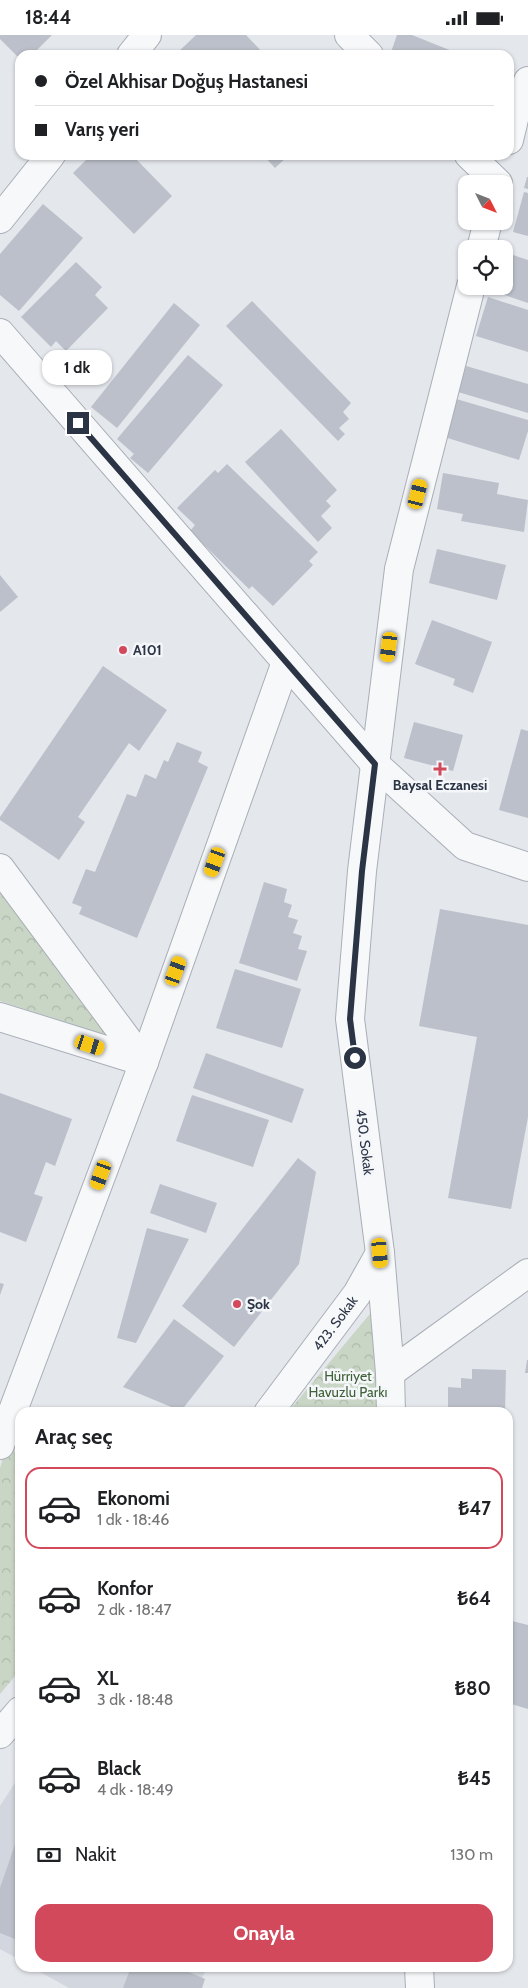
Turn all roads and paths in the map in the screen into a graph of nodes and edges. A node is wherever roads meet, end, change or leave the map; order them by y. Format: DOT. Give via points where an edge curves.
graph roads {
  1 [pos="147,35"];
  2 [pos="349,35"];
  3 [pos="135,50"];
  4 [pos="364,50"];
  5 [pos="528,81"];
  6 [pos="514,119"];
  7 [pos="47,160"];
  8 [pos="474,160"];
  9 [pos="504,160"];
  10 [pos="489,175"];
  11 [pos="499,175"];
  12 [pos="0,219"];
  13 [pos="469,295"];
  14 [pos="0,333"];
  15 [pos="286,661"];
  16 [pos="375,764"];
  17 [pos="528,867"];
  18 [pos="0,868"];
  19 [pos="0,1017"];
  20 [pos="144,1062"];
  21 [pos="380,1253"];
  22 [pos="528,1273"];
  23 [pos="390,1373"];
  24 [pos="272,1407"];
  25 [pos="391,1407"];
  26 [pos="10,1418"];
  27 [pos="0,1445"];
  28 [pos="15,1717"];
  29 [pos="0,1734"];
  30 [pos="419,1972"];
  31 [pos="420,1988"];
  1 -- 3 [label="street"];
  2 -- 4 [label="street"];
  5 -- 6 [label="street"];
  7 -- 12 [label="street"];
  8 -- 10 [label="street"];
  9 -- 11 [label="street"];
  13 -- 16 [label="street, 450. Sokak" via="399,569"];
  14 -- 15 [label="street"];
  15 -- 16 [label="street"];
  15 -- 20 [label="street"];
  16 -- 17 [label="street" via="466,847"];
  16 -- 21 [label="street, 450. Sokak" via="350,1019"];
  18 -- 20 [label="street"];
  19 -- 20 [label="street"];
  20 -- 26 [label="street"];
  21 -- 23 [label="street, 450. Sokak"];
  21 -- 24 [label="street, 423. Sokak" via="357,1294"];
  22 -- 23 [label="street"];
  23 -- 25 [label="street, 450. Sokak"];
  26 -- 27 [label="street"];
  28 -- 29 [label="street"];
  30 -- 31 [label="street"];
}
